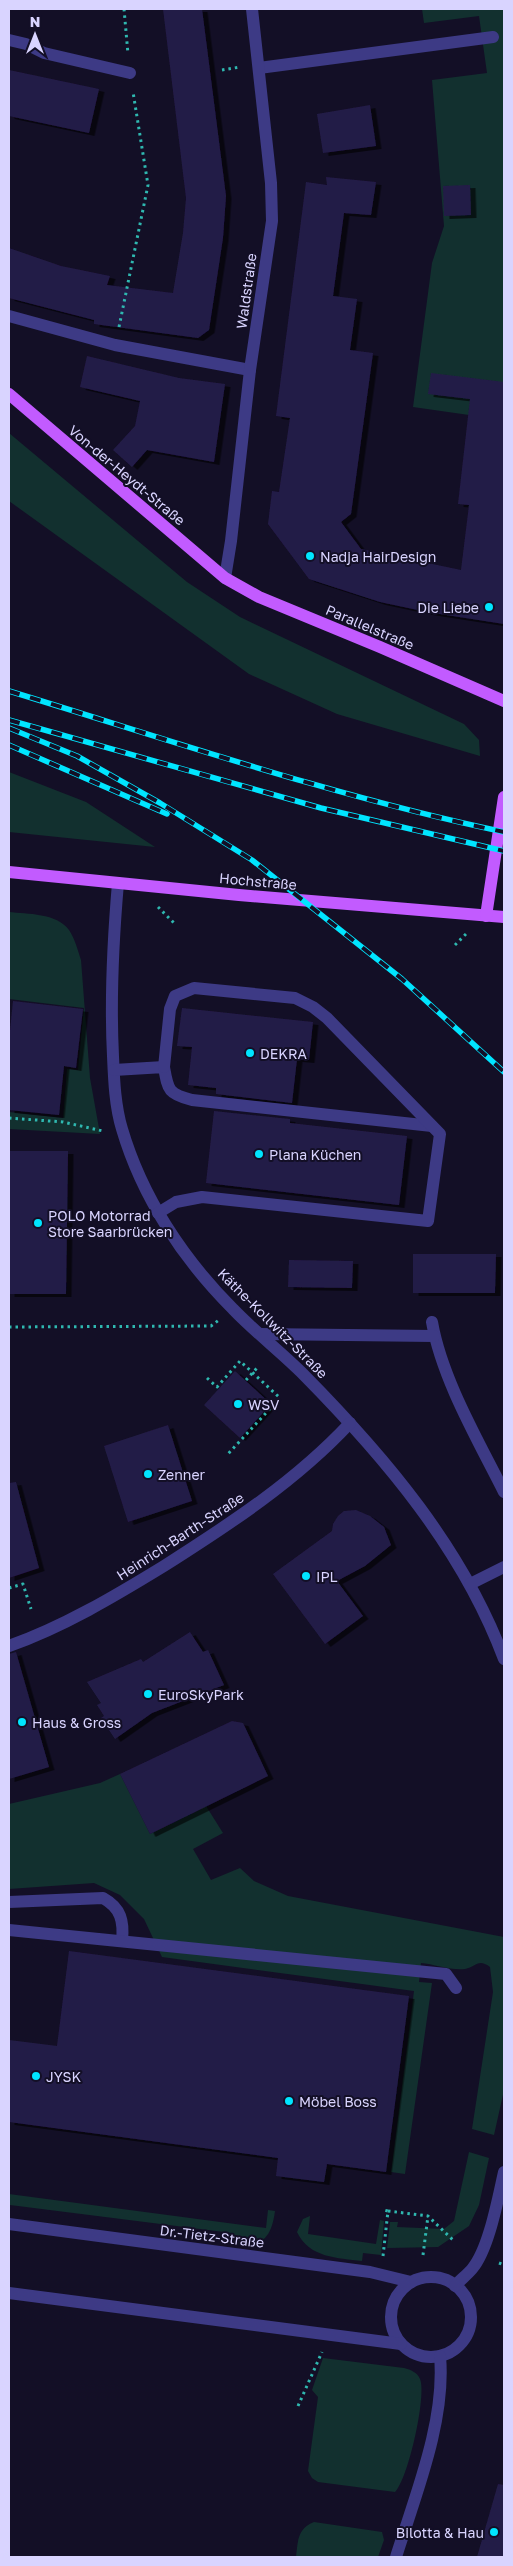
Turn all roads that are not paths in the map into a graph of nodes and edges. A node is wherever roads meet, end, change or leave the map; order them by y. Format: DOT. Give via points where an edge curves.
graph roads {
  1 [pos="252,9"];
  2 [pos="493,37"];
  3 [pos="9,40"];
  4 [pos="259,68"];
  5 [pos="130,73"];
  6 [pos="9,316"];
  7 [pos="250,370"];
  8 [pos="9,394"];
  9 [pos="225,578"];
  10 [pos="504,702"];
  11 [pos="504,797"];
  12 [pos="9,872"];
  13 [pos="118,884"];
  14 [pos="486,916"];
  15 [pos="504,917"];
  16 [pos="164,1067"];
  17 [pos="114,1070"];
  18 [pos="432,1126"];
  19 [pos="158,1213"];
  20 [pos="432,1322"];
  21 [pos="260,1334"];
  22 [pos="434,1336"];
  23 [pos="350,1423"];
  24 [pos="504,1492"];
  25 [pos="504,1567"];
  26 [pos="470,1584"];
  27 [pos="9,1646"];
  28 [pos="504,1658"];
  29 [pos="9,1902"];
  30 [pos="9,1930"];
  31 [pos="122,1941"];
  32 [pos="456,1988"];
  33 [pos="504,2172"];
  34 [pos="9,2224"];
  35 [pos="411,2282"];
  36 [pos="455,2286"];
  37 [pos="9,2293"];
  38 [pos="401,2344"];
  39 [pos="440,2356"];
  40 [pos="396,2557"];
  1 -- 4 [label="street, Waldstraße"];
  2 -- 4 [label="street"];
  3 -- 5 [label="street" via="44,53"];
  4 -- 7 [label="street, Waldstraße" via="272,221"];
  6 -- 7 [label="street" via="116,344"];
  7 -- 9 [label="street, Waldstraße"];
  8 -- 9 [label="main road, Von-der-Heydt-Straße"];
  9 -- 10 [label="main road, Parallelstraße" via="259,597"];
  11 -- 14 [label="main road"];
  12 -- 13 [label="main road, Hochstraße"];
  13 -- 14 [label="main road, Hochstraße"];
  13 -- 17 [label="street, Käthe-Kollwitz-Straße" via="112,996"];
  14 -- 15 [label="main road, Hochstraße"];
  16 -- 17 [label="street"];
  16 -- 18 [label="street" via="168,1087 175,1096 192,1100"];
  16 -- 18 [label="street" via="170,1009 175,996 194,988 295,998 327,1018"];
  17 -- 19 [label="street, Käthe-Kollwitz-Straße" via="121,1127"];
  18 -- 19 [label="street" via="440,1134 428,1221 202,1197 176,1202"];
  19 -- 21 [label="street, Käthe-Kollwitz-Straße" via="191,1261"];
  20 -- 22 [label="street"];
  21 -- 22 [label="street"];
  21 -- 23 [label="street, Käthe-Kollwitz-Straße"];
  22 -- 24 [label="street" via="457,1395"];
  23 -- 26 [label="street, Käthe-Kollwitz-Straße" via="438,1531"];
  23 -- 27 [label="street, Heinrich-Barth-Straße" via="313,1461 218,1532 123,1591"];
  25 -- 26 [label="street"];
  26 -- 28 [label="street, Käthe-Kollwitz-Straße"];
  29 -- 31 [label="street" via="103,1898 120,1914"];
  30 -- 31 [label="street"];
  31 -- 32 [label="street" via="446,1974"];
  33 -- 36 [label="street" via="479,2258"];
  34 -- 35 [label="street, Dr.-Tietz-Straße" via="370,2272"];
  35 -- 36 [label="street" via="441,2279"];
  35 -- 38 [label="street" via="398,2292 393,2304 391,2319"];
  36 -- 39 [label="street" via="469,2305 471,2321 466,2337 455,2350"];
  37 -- 38 [label="street"];
  38 -- 39 [label="street" via="426,2357"];
  39 -- 40 [label="street" via="442,2376 437,2410 426,2459"];
}
